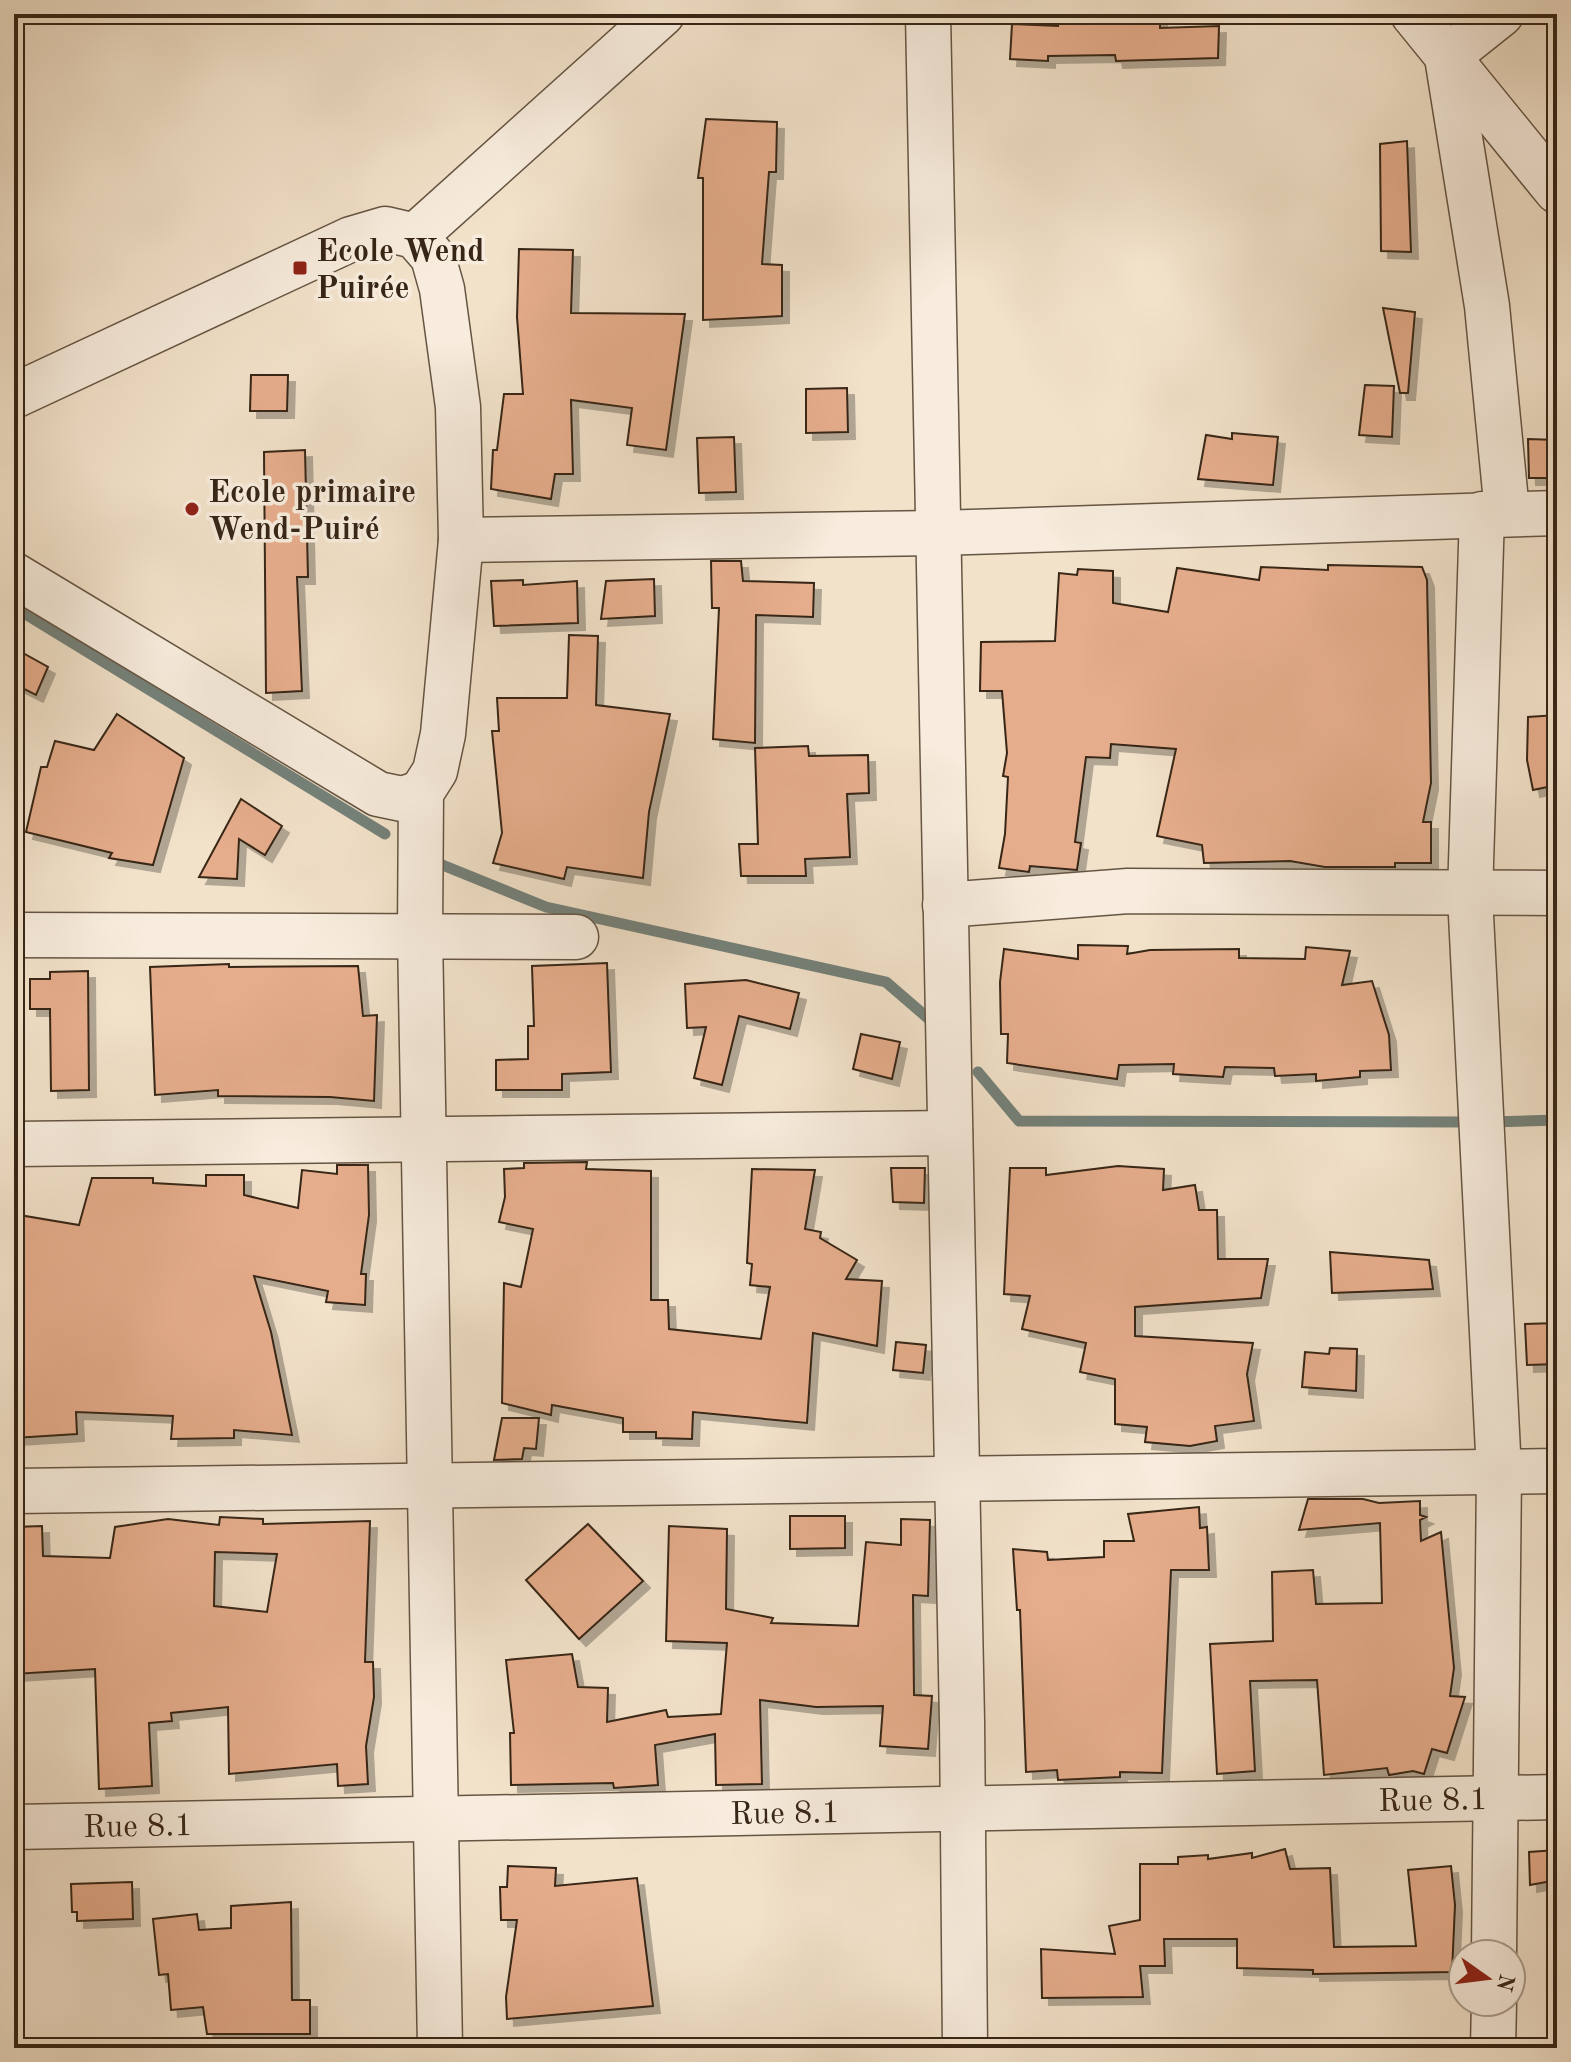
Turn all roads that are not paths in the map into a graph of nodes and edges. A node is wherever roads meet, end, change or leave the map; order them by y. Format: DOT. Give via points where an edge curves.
graph roads {
  1 [pos="662,14"];
  2 [pos="928,14"];
  3 [pos="1413,14"];
  4 [pos="1501,14"];
  5 [pos="1447,57"];
  6 [pos="1557,191"];
  7 [pos="415,236"];
  8 [pos="14,396"];
  9 [pos="1494,513"];
  10 [pos="1557,513"];
  11 [pos="938,533"];
  12 [pos="461,540"];
  13 [pos="14,575"];
  14 [pos="421,793"];
  15 [pos="1557,893"];
  16 [pos="1470,895"];
  17 [pos="945,905"];
  18 [pos="420,934"];
  19 [pos="14,935"];
  20 [pos="576,937"];
  21 [pos="950,1133"];
  22 [pos="424,1139"];
  23 [pos="14,1144"];
  24 [pos="1557,1471"];
  25 [pos="1499,1472"];
  26 [pos="957,1479"];
  27 [pos="431,1486"];
  28 [pos="14,1491"];
  29 [pos="1557,1797"];
  30 [pos="1496,1798"];
  31 [pos="962,1809"];
  32 [pos="437,1819"];
  33 [pos="14,1827"];
  34 [pos="1494,1938"];
  35 [pos="1494,2018"];
  36 [pos="440,2048"];
  37 [pos="965,2048"];
  38 [pos="1493,2048"];
  1 -- 7 [label="street"];
  2 -- 11 [label="street"];
  3 -- 5 [label="street"];
  4 -- 5 [label="street"];
  5 -- 6 [label="street"];
  5 -- 9 [label="street" via="1487,306"];
  7 -- 8 [label="street" via="385,229 351,239"];
  7 -- 12 [label="street" via="433,257 452,350 462,455"];
  9 -- 10 [label="street"];
  9 -- 11 [label="street"];
  9 -- 16 [label="street"];
  11 -- 12 [label="street"];
  11 -- 17 [label="street"];
  12 -- 14 [label="street" via="443,734 435,771"];
  13 -- 14 [label="street" via="378,794 402,799"];
  14 -- 18 [label="street"];
  15 -- 16 [label="street"];
  16 -- 17 [label="street" via="1128,891"];
  16 -- 25 [label="street"];
  17 -- 21 [label="street"];
  18 -- 19 [label="street"];
  18 -- 20 [label="street"];
  18 -- 22 [label="street"];
  21 -- 22 [label="street"];
  21 -- 26 [label="street"];
  22 -- 23 [label="street"];
  22 -- 27 [label="street"];
  24 -- 25 [label="street"];
  25 -- 26 [label="street"];
  25 -- 30 [label="street"];
  26 -- 27 [label="street"];
  26 -- 31 [label="street"];
  27 -- 28 [label="street"];
  27 -- 32 [label="street"];
  29 -- 30 [label="street, Rue 8.1"];
  30 -- 31 [label="street, Rue 8.1"];
  30 -- 34 [label="street"];
  31 -- 32 [label="street, Rue 8.1"];
  31 -- 37 [label="street"];
  32 -- 33 [label="street, Rue 8.1"];
  32 -- 36 [label="street"];
  35 -- 38 [label="street"];
}
